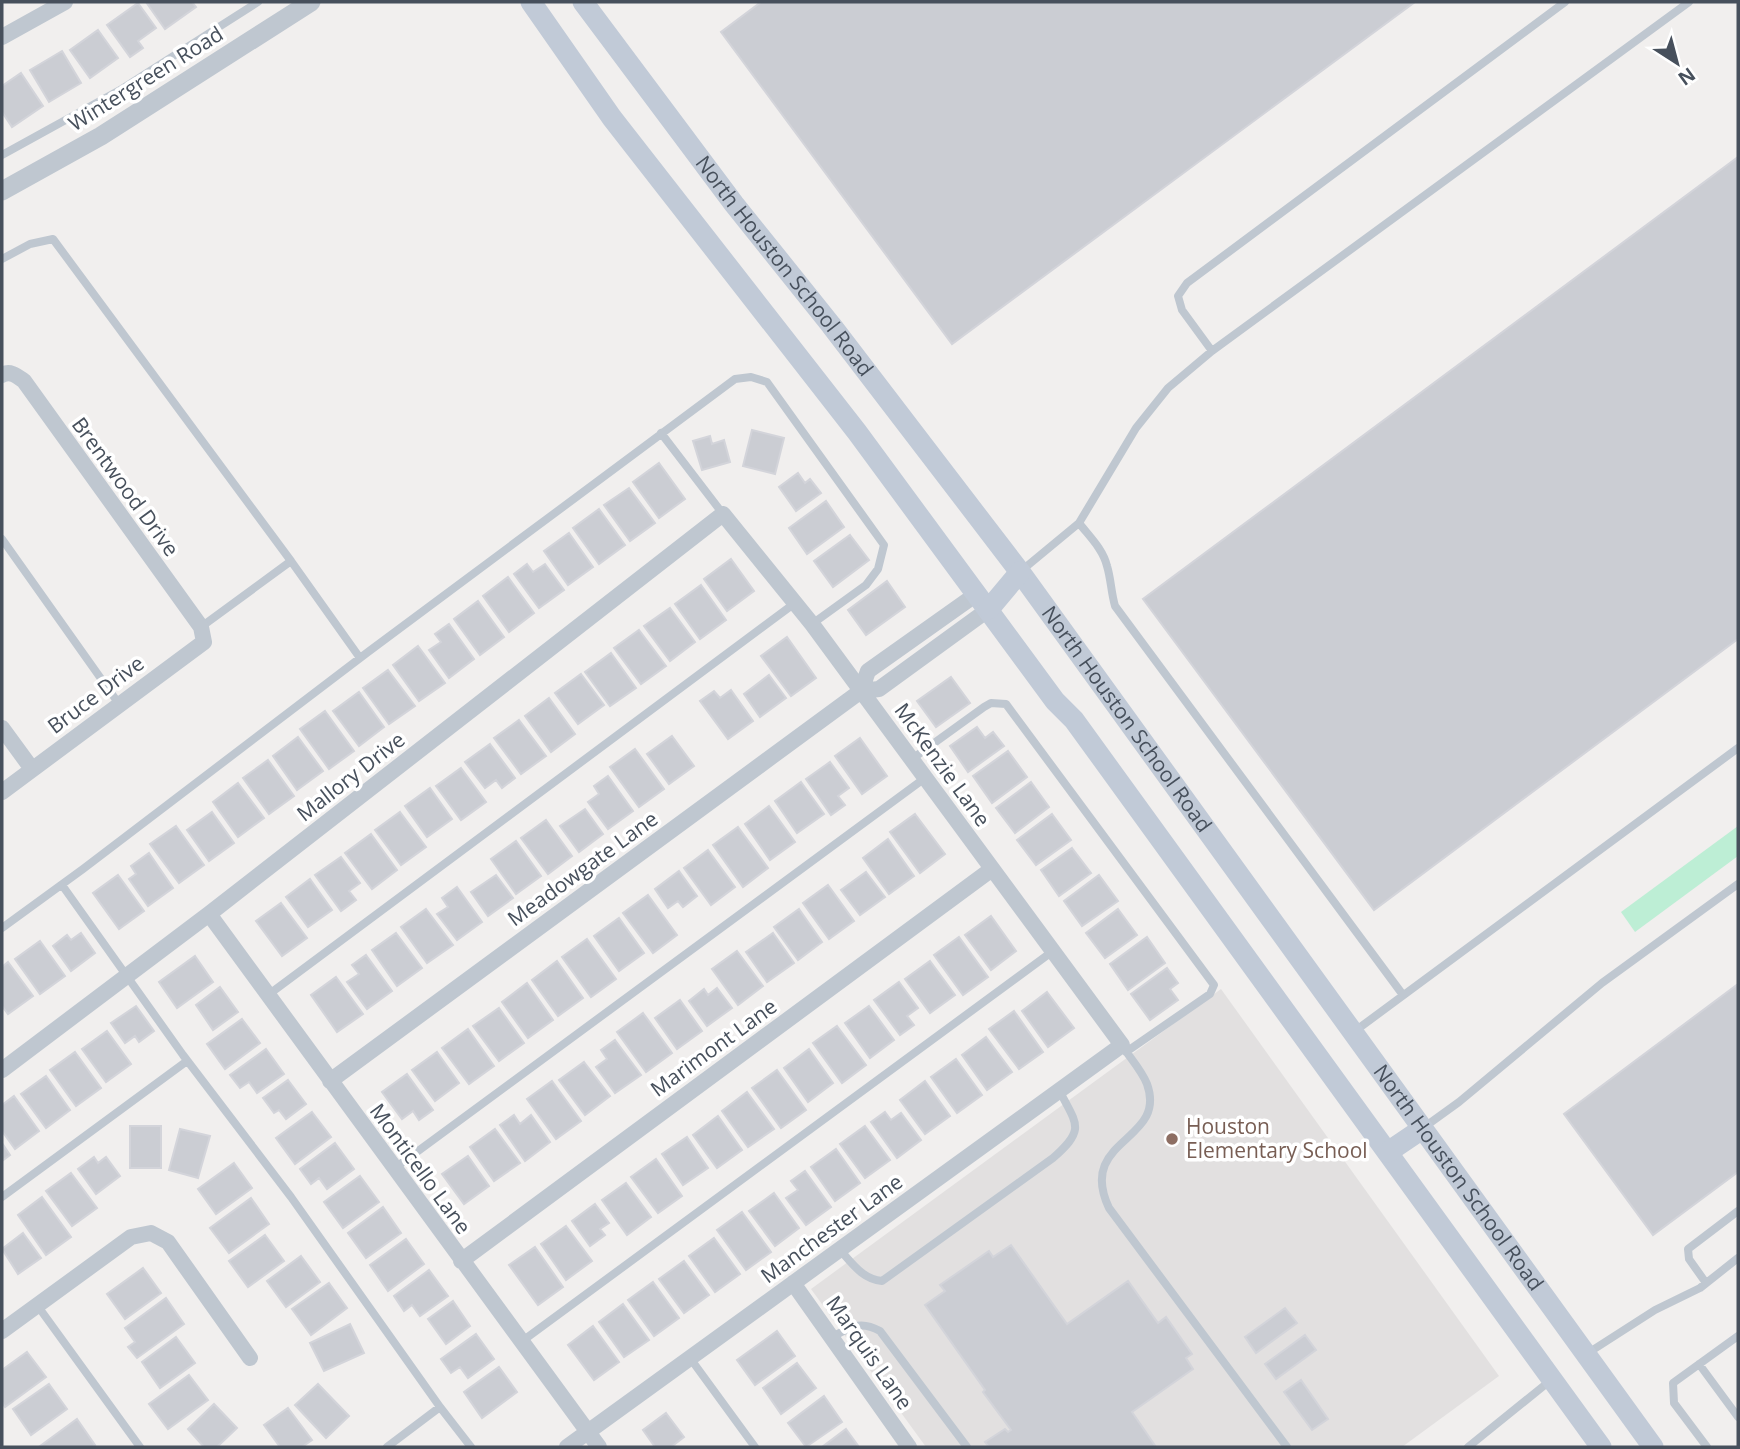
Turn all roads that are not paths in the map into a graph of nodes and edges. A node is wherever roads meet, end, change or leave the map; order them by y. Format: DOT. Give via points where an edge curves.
graph roads {
  1 [pos="65,2"];
  2 [pos="258,2"];
  3 [pos="311,2"];
  4 [pos="531,2"];
  5 [pos="583,2"];
  6 [pos="1565,2"];
  7 [pos="1689,2"];
  8 [pos="2,37"];
  9 [pos="2,155"];
  10 [pos="2,191"];
  11 [pos="2,259"];
  12 [pos="1212,351"];
  13 [pos="8,374"];
  14 [pos="661,433"];
  15 [pos="723,514"];
  16 [pos="1079,523"];
  17 [pos="2,538"];
  18 [pos="291,561"];
  19 [pos="1020,572"];
  20 [pos="984,601"];
  21 [pos="795,603"];
  22 [pos="812,624"];
  23 [pos="201,627"];
  24 [pos="360,658"];
  25 [pos="861,691"];
  26 [pos="120,704"];
  27 [pos="2,728"];
  28 [pos="1738,748"];
  29 [pos="912,759"];
  30 [pos="32,769"];
  31 [pos="925,778"];
  32 [pos="2,792"];
  33 [pos="992,869"];
  34 [pos="1738,884"];
  35 [pos="62,885"];
  36 [pos="209,914"];
  37 [pos="2,928"];
  38 [pos="1053,951"];
  39 [pos="126,977"];
  40 [pos="268,995"];
  41 [pos="1403,995"];
  42 [pos="1353,1033"];
  43 [pos="1124,1048"];
  44 [pos="187,1061"];
  45 [pos="2,1070"];
  46 [pos="330,1081"];
  47 [pos="1059,1090"];
  48 [pos="1422,1129"];
  49 [pos="1388,1152"];
  50 [pos="394,1169"];
  51 [pos="2,1197"];
  52 [pos="1738,1211"];
  53 [pos="839,1250"];
  54 [pos="1738,1258"];
  55 [pos="461,1261"];
  56 [pos="793,1283"];
  57 [pos="1706,1283"];
  58 [pos="37,1304"];
  59 [pos="2,1331"];
  60 [pos="1738,1336"];
  61 [pos="832,1338"];
  62 [pos="521,1342"];
  63 [pos="1586,1354"];
  64 [pos="250,1358"];
  65 [pos="690,1358"];
  66 [pos="1699,1364"];
  67 [pos="1553,1379"];
  68 [pos="440,1407"];
  69 [pos="1738,1417"];
  70 [pos="589,1432"];
  71 [pos="1647,1445"];
  72 [pos="140,1447"];
  73 [pos="387,1447"];
  74 [pos="471,1447"];
  75 [pos="567,1447"];
  76 [pos="600,1447"];
  77 [pos="755,1447"];
  78 [pos="909,1447"];
  79 [pos="967,1447"];
  80 [pos="1287,1447"];
  81 [pos="1468,1447"];
  82 [pos="1601,1447"];
  83 [pos="1707,1447"];
  1 -- 8 [label="street"];
  2 -- 9 [label="lane" via="120,90"];
  3 -- 10 [label="street, Wintergreen Road" via="101,136"];
  4 -- 20 [label="main road, North Houston School Road" via="612,118"];
  5 -- 19 [label="main road, North Houston School Road" via="734,205"];
  6 -- 12 [label="lane" via="1187,283 1178,296 1182,310"];
  7 -- 12 [label="lane"];
  11 -- 18 [label="lane" via="30,244 53,239"];
  12 -- 16 [label="lane" via="1168,388 1136,428"];
  13 -- 23 [label="street, Brentwood Drive" via="24,381"];
  14 -- 15 [label="lane"];
  14 -- 22 [label="lane" via="734,379 751,377 767,383 884,545 878,569 866,585"];
  14 -- 24 [label="lane"];
  15 -- 21 [label="street, McKenzie Lane"];
  15 -- 36 [label="street, Mallory Drive"];
  16 -- 19 [label="lane"];
  16 -- 41 [label="lane" via="1102,552 1115,606"];
  17 -- 26 [label="lane"];
  18 -- 23 [label="lane"];
  18 -- 24 [label="lane"];
  19 -- 20 [label="main road"];
  19 -- 42 [label="main road, North Houston School Road"];
  20 -- 25 [label="street, Meadowgate Lane" via="868,671"];
  20 -- 49 [label="main road, North Houston School Road"];
  21 -- 22 [label="street, McKenzie Lane"];
  21 -- 40 [label="lane"];
  22 -- 25 [label="street, McKenzie Lane"];
  23 -- 26 [label="street, Bruce Drive" via="204,642"];
  24 -- 35 [label="lane"];
  25 -- 29 [label="street, McKenzie Lane"];
  25 -- 46 [label="street, Meadowgate Lane"];
  26 -- 30 [label="street, Bruce Drive"];
  27 -- 30 [label="street"];
  28 -- 41 [label="lane"];
  29 -- 31 [label="street, McKenzie Lane"];
  29 -- 43 [label="lane" via="984,707 1006,704 1214,985 1210,994"];
  30 -- 32 [label="street, Bruce Drive"];
  31 -- 33 [label="street, McKenzie Lane"];
  31 -- 50 [label="lane"];
  33 -- 38 [label="street, McKenzie Lane"];
  33 -- 55 [label="street, Marimont Lane"];
  34 -- 48 [label="lane" via="1602,983"];
  35 -- 37 [label="lane"];
  35 -- 39 [label="lane"];
  36 -- 39 [label="street, Mallory Drive"];
  36 -- 40 [label="street, Monticello Lane"];
  38 -- 43 [label="street, McKenzie Lane"];
  38 -- 62 [label="lane"];
  39 -- 44 [label="lane"];
  39 -- 45 [label="street, Mallory Drive"];
  40 -- 46 [label="street, Monticello Lane"];
  41 -- 42 [label="lane"];
  42 -- 48 [label="main road, North Houston School Road"];
  43 -- 47 [label="street, Manchester Lane"];
  43 -- 80 [label="lane" via="1147,1086 1150,1101 1139,1129 1105,1162 1102,1194"];
  44 -- 51 [label="lane"];
  44 -- 68 [label="lane" via="291,1197"];
  46 -- 50 [label="street, Monticello Lane"];
  47 -- 53 [label="street, Manchester Lane"];
  47 -- 53 [label="lane" via="1076,1131 1072,1141 1032,1173 882,1281 859,1272"];
  48 -- 49 [label="main road"];
  48 -- 63 [label="main road, North Houston School Road"];
  49 -- 67 [label="main road, North Houston School Road"];
  50 -- 55 [label="street, Monticello Lane"];
  52 -- 57 [label="lane" via="1688,1249 1689,1259"];
  53 -- 56 [label="street, Manchester Lane"];
  54 -- 57 [label="lane"];
  55 -- 62 [label="street, Monticello Lane"];
  56 -- 61 [label="street, Marquis Lane"];
  56 -- 65 [label="street, Manchester Lane"];
  57 -- 63 [label="lane"];
  58 -- 59 [label="street"];
  58 -- 64 [label="street" via="131,1237 151,1233 168,1242"];
  58 -- 72 [label="lane"];
  60 -- 66 [label="lane"];
  61 -- 78 [label="street, Marquis Lane"];
  61 -- 79 [label="lane" via="854,1325 869,1325 880,1332"];
  62 -- 70 [label="street, Monticello Lane"];
  63 -- 71 [label="main road, North Houston School Road"];
  65 -- 70 [label="street, Manchester Lane"];
  65 -- 77 [label="lane"];
  66 -- 69 [label="lane"];
  66 -- 83 [label="lane" via="1673,1384 1674,1403"];
  67 -- 81 [label="lane"];
  67 -- 82 [label="main road, North Houston School Road"];
  68 -- 73 [label="lane"];
  68 -- 74 [label="lane"];
  70 -- 75 [label="street, Manchester Lane"];
  70 -- 76 [label="street, Monticello Lane"];
}
